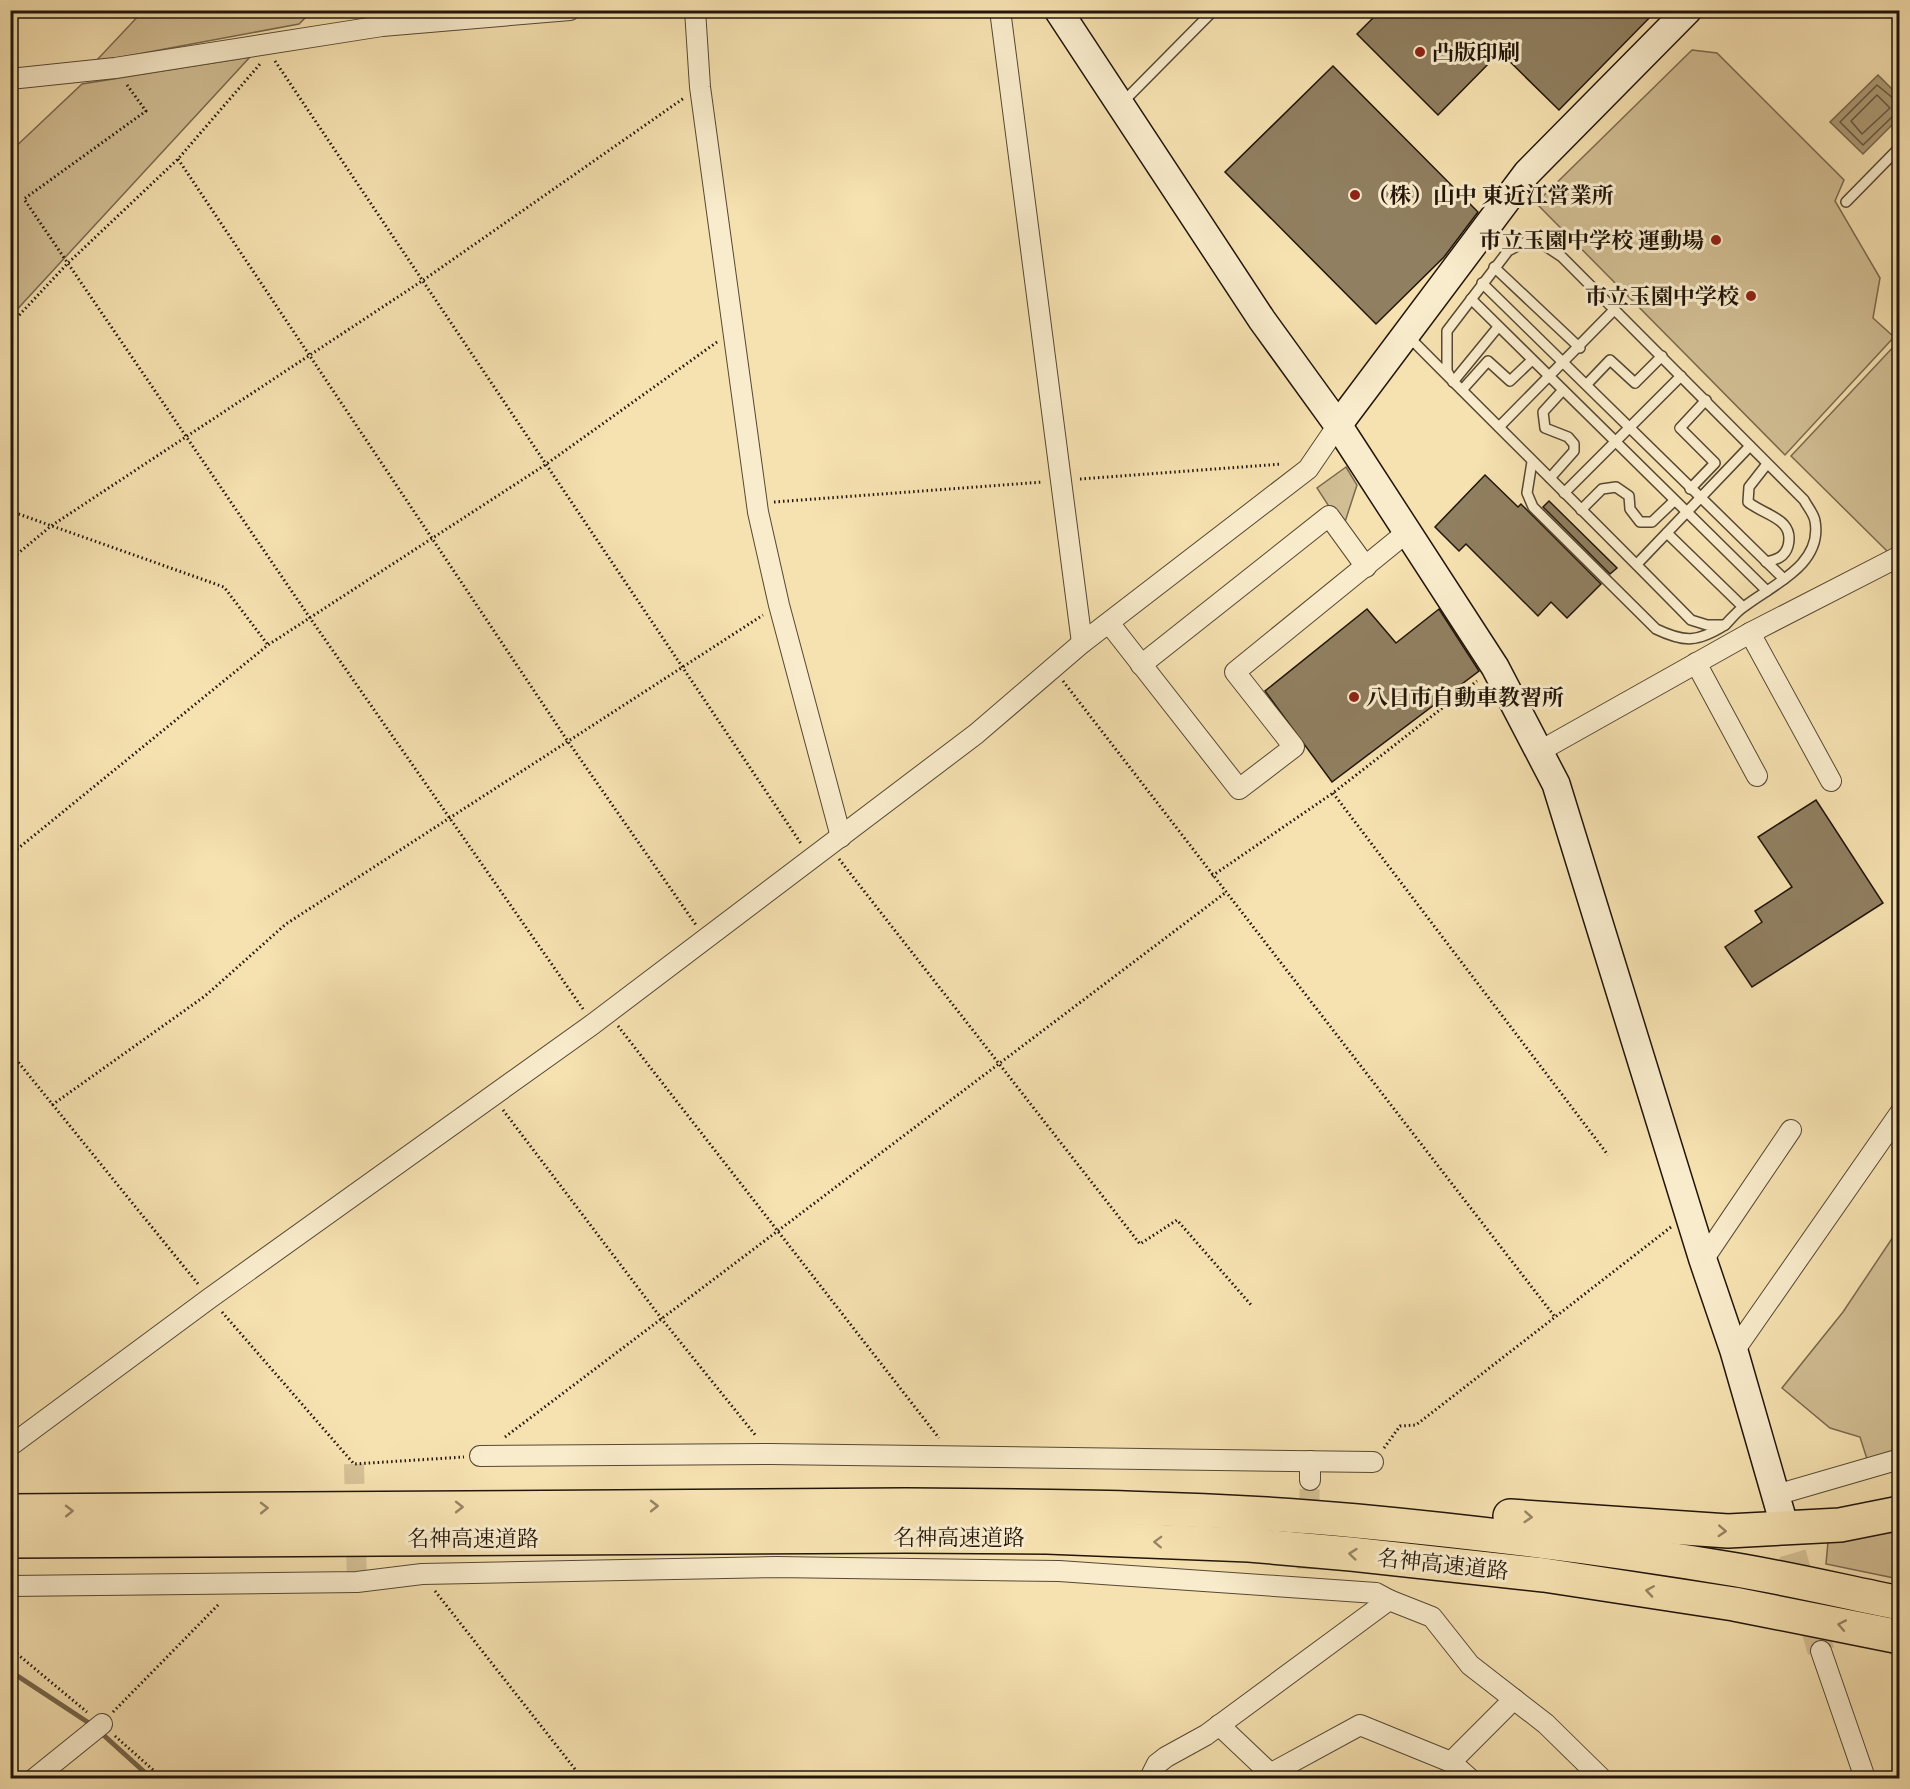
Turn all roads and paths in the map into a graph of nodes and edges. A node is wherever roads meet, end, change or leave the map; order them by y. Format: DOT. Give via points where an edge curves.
graph roads {
  1 [pos="570,10"];
  2 [pos="695,10"];
  3 [pos="1000,10"];
  4 [pos="1058,10"];
  5 [pos="1214,10"];
  6 [pos="1688,10"];
  7 [pos="274,47"];
  8 [pos="115,68"];
  9 [pos="10,79"];
  10 [pos="700,87"];
  11 [pos="1120,104"];
  12 [pos="1899,147"];
  13 [pos="178,159"];
  14 [pos="1846,202"];
  15 [pos="67,264"];
  16 [pos="1494,267"];
  17 [pos="422,281"];
  18 [pos="1482,284"];
  19 [pos="1471,299"];
  20 [pos="1614,310"];
  21 [pos="10,325"];
  22 [pos="1498,327"];
  23 [pos="733,332"];
  24 [pos="1406,334"];
  25 [pos="1580,348"];
  26 [pos="310,355"];
  27 [pos="1662,357"];
  28 [pos="1532,360"];
  29 [pos="1565,363"];
  30 [pos="1681,376"];
  31 [pos="1550,378"];
  32 [pos="1453,382"];
  33 [pos="1587,384"];
  34 [pos="1462,390"];
  35 [pos="1563,390"];
  36 [pos="1706,400"];
  37 [pos="1338,425"];
  38 [pos="1499,427"];
  39 [pos="1630,427"];
  40 [pos="187,436"];
  41 [pos="1615,442"];
  42 [pos="1750,446"];
  43 [pos="1532,462"];
  44 [pos="1291,463"];
  45 [pos="1767,464"];
  46 [pos="545,465"];
  47 [pos="1550,478"];
  48 [pos="1062,480"];
  49 [pos="1690,489"];
  50 [pos="1564,493"];
  51 [pos="1700,499"];
  52 [pos="1674,501"];
  53 [pos="757,503"];
  54 [pos="1581,510"];
  55 [pos="10,511"];
  56 [pos="1686,513"];
  57 [pos="51,526"];
  58 [pos="1406,533"];
  59 [pos="1667,533"];
  60 [pos="433,538"];
  61 [pos="1899,556"];
  62 [pos="10,560"];
  63 [pos="1766,562"];
  64 [pos="1637,564"];
  65 [pos="1366,567"];
  66 [pos="1784,579"];
  67 [pos="1767,591"];
  68 [pos="779,605"];
  69 [pos="1743,607"];
  70 [pos="310,618"];
  71 [pos="1109,623"];
  72 [pos="1725,625"];
  73 [pos="1750,633"];
  74 [pos="1082,644"];
  75 [pos="268,645"];
  76 [pos="1696,663"];
  77 [pos="1140,664"];
  78 [pos="1495,667"];
  79 [pos="1052,668"];
  80 [pos="567,740"];
  81 [pos="1540,751"];
  82 [pos="1758,776"];
  83 [pos="1831,781"];
  84 [pos="1333,793"];
  85 [pos="449,820"];
  86 [pos="835,841"];
  87 [pos="10,855"];
  88 [pos="811,859"];
  89 [pos="1212,876"];
  90 [pos="1226,893"];
  91 [pos="706,939"];
  92 [pos="600,1019"];
  93 [pos="10,1052"];
  94 [pos="492,1096"];
  95 [pos="52,1105"];
  96 [pos="1899,1113"];
  97 [pos="1791,1130"];
  98 [pos="1608,1155"];
  99 [pos="1689,1213"];
  100 [pos="778,1229"];
  101 [pos="1703,1260"];
  102 [pos="210,1298"];
  103 [pos="1252,1306"];
  104 [pos="1555,1317"];
  105 [pos="661,1318"];
  106 [pos="1734,1351"];
  107 [pos="10,1446"];
  108 [pos="770,1454"];
  109 [pos="480,1456"];
  110 [pos="953,1457"];
  111 [pos="1899,1459"];
  112 [pos="1373,1462"];
  113 [pos="1779,1504"];
  114 [pos="1050,1506"];
  115 [pos="10,1511"];
  116 [pos="1899,1513"];
  117 [pos="10,1541"];
  118 [pos="422,1574"];
  119 [pos="239,1584"];
  120 [pos="10,1586"];
  121 [pos="1389,1600"];
  122 [pos="1899,1603"];
  123 [pos="1899,1637"];
  124 [pos="1821,1651"];
  125 [pos="1514,1699"];
  126 [pos="102,1724"];
  127 [pos="1219,1725"];
  128 [pos="1451,1762"];
  129 [pos="1272,1776"];
  130 [pos="35,1779"];
  131 [pos="582,1779"];
  132 [pos="1150,1779"];
  133 [pos="1469,1779"];
  134 [pos="1601,1779"];
  135 [pos="1865,1779"];
  1 -- 7 [label="street" via="382,26"];
  2 -- 10 [label="street"];
  3 -- 48 [label="street"];
  4 -- 11 [label="street"];
  5 -- 11 [label="lane"];
  6 -- 24 [label="street" via="1527,173"];
  7 -- 8 [label="street"];
  7 -- 13 [label="path"];
  7 -- 17 [label="path"];
  8 -- 9 [label="street"];
  8 -- 15 [label="path" via="146,111 24,200"];
  10 -- 17 [label="path"];
  10 -- 23 [label="street"];
  11 -- 37 [label="street" via="1262,320"];
  12 -- 14 [label="lane"];
  13 -- 15 [label="path"];
  13 -- 26 [label="path"];
  15 -- 21 [label="path"];
  15 -- 40 [label="path"];
  16 -- 18 [label="lane"];
  16 -- 20 [label="lane" via="1508,250 1523,243 1544,245 1562,257"];
  16 -- 25 [label="lane"];
  17 -- 26 [label="path"];
  17 -- 46 [label="path"];
  18 -- 19 [label="lane"];
  18 -- 29 [label="lane"];
  19 -- 22 [label="lane"];
  19 -- 32 [label="lane" via="1447,331 1447,371"];
  20 -- 25 [label="lane"];
  20 -- 27 [label="lane"];
  22 -- 28 [label="lane"];
  22 -- 32 [label="lane"];
  23 -- 46 [label="path"];
  23 -- 53 [label="street"];
  24 -- 32 [label="lane"];
  24 -- 37 [label="street"];
  25 -- 29 [label="lane"];
  26 -- 40 [label="path"];
  26 -- 60 [label="path"];
  27 -- 30 [label="lane"];
  27 -- 33 [label="lane" via="1635,382 1610,360"];
  28 -- 31 [label="lane"];
  28 -- 34 [label="lane" via="1510,381 1488,361"];
  29 -- 31 [label="lane"];
  29 -- 33 [label="lane"];
  30 -- 36 [label="lane"];
  30 -- 39 [label="lane"];
  31 -- 35 [label="lane"];
  31 -- 38 [label="lane"];
  32 -- 34 [label="lane"];
  33 -- 39 [label="lane"];
  34 -- 38 [label="lane"];
  35 -- 41 [label="lane"];
  35 -- 47 [label="lane" via="1543,412 1545,428 1568,437 1574,451"];
  36 -- 42 [label="lane"];
  36 -- 49 [label="lane" via="1680,428 1715,463"];
  37 -- 58 [label="street"];
  37 -- 71 [label="street" via="1308,469"];
  38 -- 43 [label="lane"];
  39 -- 41 [label="lane"];
  39 -- 49 [label="lane"];
  40 -- 57 [label="path"];
  40 -- 70 [label="path"];
  41 -- 50 [label="lane"];
  41 -- 52 [label="lane"];
  42 -- 45 [label="lane"];
  42 -- 51 [label="lane"];
  43 -- 47 [label="lane"];
  43 -- 72 [label="lane" via="1527,493 1533,507 1656,628 1672,637 1692,640"];
  44 -- 48 [label="path"];
  45 -- 63 [label="lane" via="1749,487 1748,502 1784,522 1789,543 1779,559"];
  45 -- 66 [label="lane" via="1804,500 1815,521 1807,555 1798,570"];
  46 -- 60 [label="path"];
  46 -- 88 [label="path"];
  47 -- 50 [label="lane"];
  48 -- 53 [label="path"];
  48 -- 74 [label="street"];
  49 -- 51 [label="lane"];
  50 -- 54 [label="lane"];
  51 -- 56 [label="lane"];
  51 -- 63 [label="lane"];
  52 -- 54 [label="lane" via="1652,522 1640,522 1630,509 1629,496 1616,487 1602,489"];
  52 -- 56 [label="lane"];
  53 -- 68 [label="street"];
  54 -- 64 [label="lane"];
  55 -- 57 [label="path"];
  56 -- 59 [label="lane"];
  56 -- 67 [label="lane"];
  57 -- 62 [label="path"];
  57 -- 75 [label="path" via="224,587"];
  58 -- 65 [label="street"];
  58 -- 78 [label="street"];
  59 -- 64 [label="lane"];
  59 -- 69 [label="lane"];
  60 -- 70 [label="path"];
  60 -- 80 [label="path"];
  61 -- 73 [label="street"];
  63 -- 66 [label="lane"];
  64 -- 72 [label="lane" via="1691,620"];
  65 -- 77 [label="street" via="1329,516"];
  65 -- 77 [label="street" via="1235,672 1294,747 1239,789"];
  66 -- 67 [label="lane"];
  67 -- 69 [label="lane"];
  68 -- 80 [label="path"];
  68 -- 86 [label="street"];
  69 -- 72 [label="lane"];
  70 -- 75 [label="path"];
  70 -- 85 [label="path"];
  71 -- 74 [label="street"];
  71 -- 77 [label="street"];
  73 -- 76 [label="street"];
  73 -- 83 [label="street"];
  74 -- 79 [label="street"];
  75 -- 87 [label="path"];
  76 -- 81 [label="street"];
  76 -- 82 [label="street"];
  78 -- 81 [label="street"];
  78 -- 84 [label="path"];
  79 -- 86 [label="street" via="976,734"];
  79 -- 89 [label="path"];
  80 -- 85 [label="path"];
  80 -- 91 [label="path"];
  81 -- 99 [label="street" via="1556,784"];
  84 -- 89 [label="path"];
  84 -- 98 [label="path"];
  85 -- 92 [label="path"];
  85 -- 95 [label="path" via="286,924 205,996"];
  86 -- 88 [label="street"];
  86 -- 103 [label="path" via="1140,1244 1177,1220"];
  88 -- 91 [label="street"];
  89 -- 90 [label="path"];
  90 -- 100 [label="path"];
  90 -- 104 [label="path"];
  91 -- 92 [label="street"];
  92 -- 94 [label="street"];
  92 -- 100 [label="path"];
  93 -- 95 [label="path"];
  94 -- 102 [label="street"];
  94 -- 105 [label="path"];
  95 -- 102 [label="path"];
  96 -- 106 [label="street"];
  97 -- 101 [label="street"];
  99 -- 101 [label="street"];
  99 -- 104 [label="path"];
  100 -- 105 [label="path"];
  100 -- 110 [label="path"];
  101 -- 106 [label="street"];
  102 -- 107 [label="street"];
  102 -- 109 [label="path" via="354,1464"];
  104 -- 112 [label="path" via="1416,1425 1400,1426"];
  105 -- 108 [label="path"];
  105 -- 109 [label="path"];
  106 -- 113 [label="street"];
  108 -- 109 [label="street"];
  108 -- 110 [label="street"];
  110 -- 112 [label="street" via="1310,1471"];
  111 -- 113 [label="street"];
  115 -- 114 [label="highway, 名神高速道路, one-way"];
  114 -- 116 [label="highway, one-way" via="1467,1513 1728,1531 1840,1525"];
  114 -- 122 [label="highway, 名神高速道路" via="1249,1513 1549,1542 1738,1570"];
  123 -- 117 [label="highway, 名神高速道路, one-way" via="1734,1604 1544,1575 1249,1545 905,1536"];
  118 -- 119 [label="street" via="357,1581"];
  118 -- 121 [label="street" via="799,1567 1059,1571 1307,1578 1376,1593"];
  118 -- 131 [label="path"];
  119 -- 120 [label="street"];
  119 -- 126 [label="path"];
  121 -- 125 [label="street" via="1432,1617 1470,1665"];
  121 -- 127 [label="street"];
  124 -- 135 [label="street"];
  125 -- 128 [label="street"];
  125 -- 134 [label="street" via="1546,1724"];
  126 -- 130 [label="street"];
  127 -- 129 [label="street"];
  127 -- 132 [label="street" via="1157,1764"];
  128 -- 129 [label="street" via="1360,1725"];
  128 -- 133 [label="street"];
}
